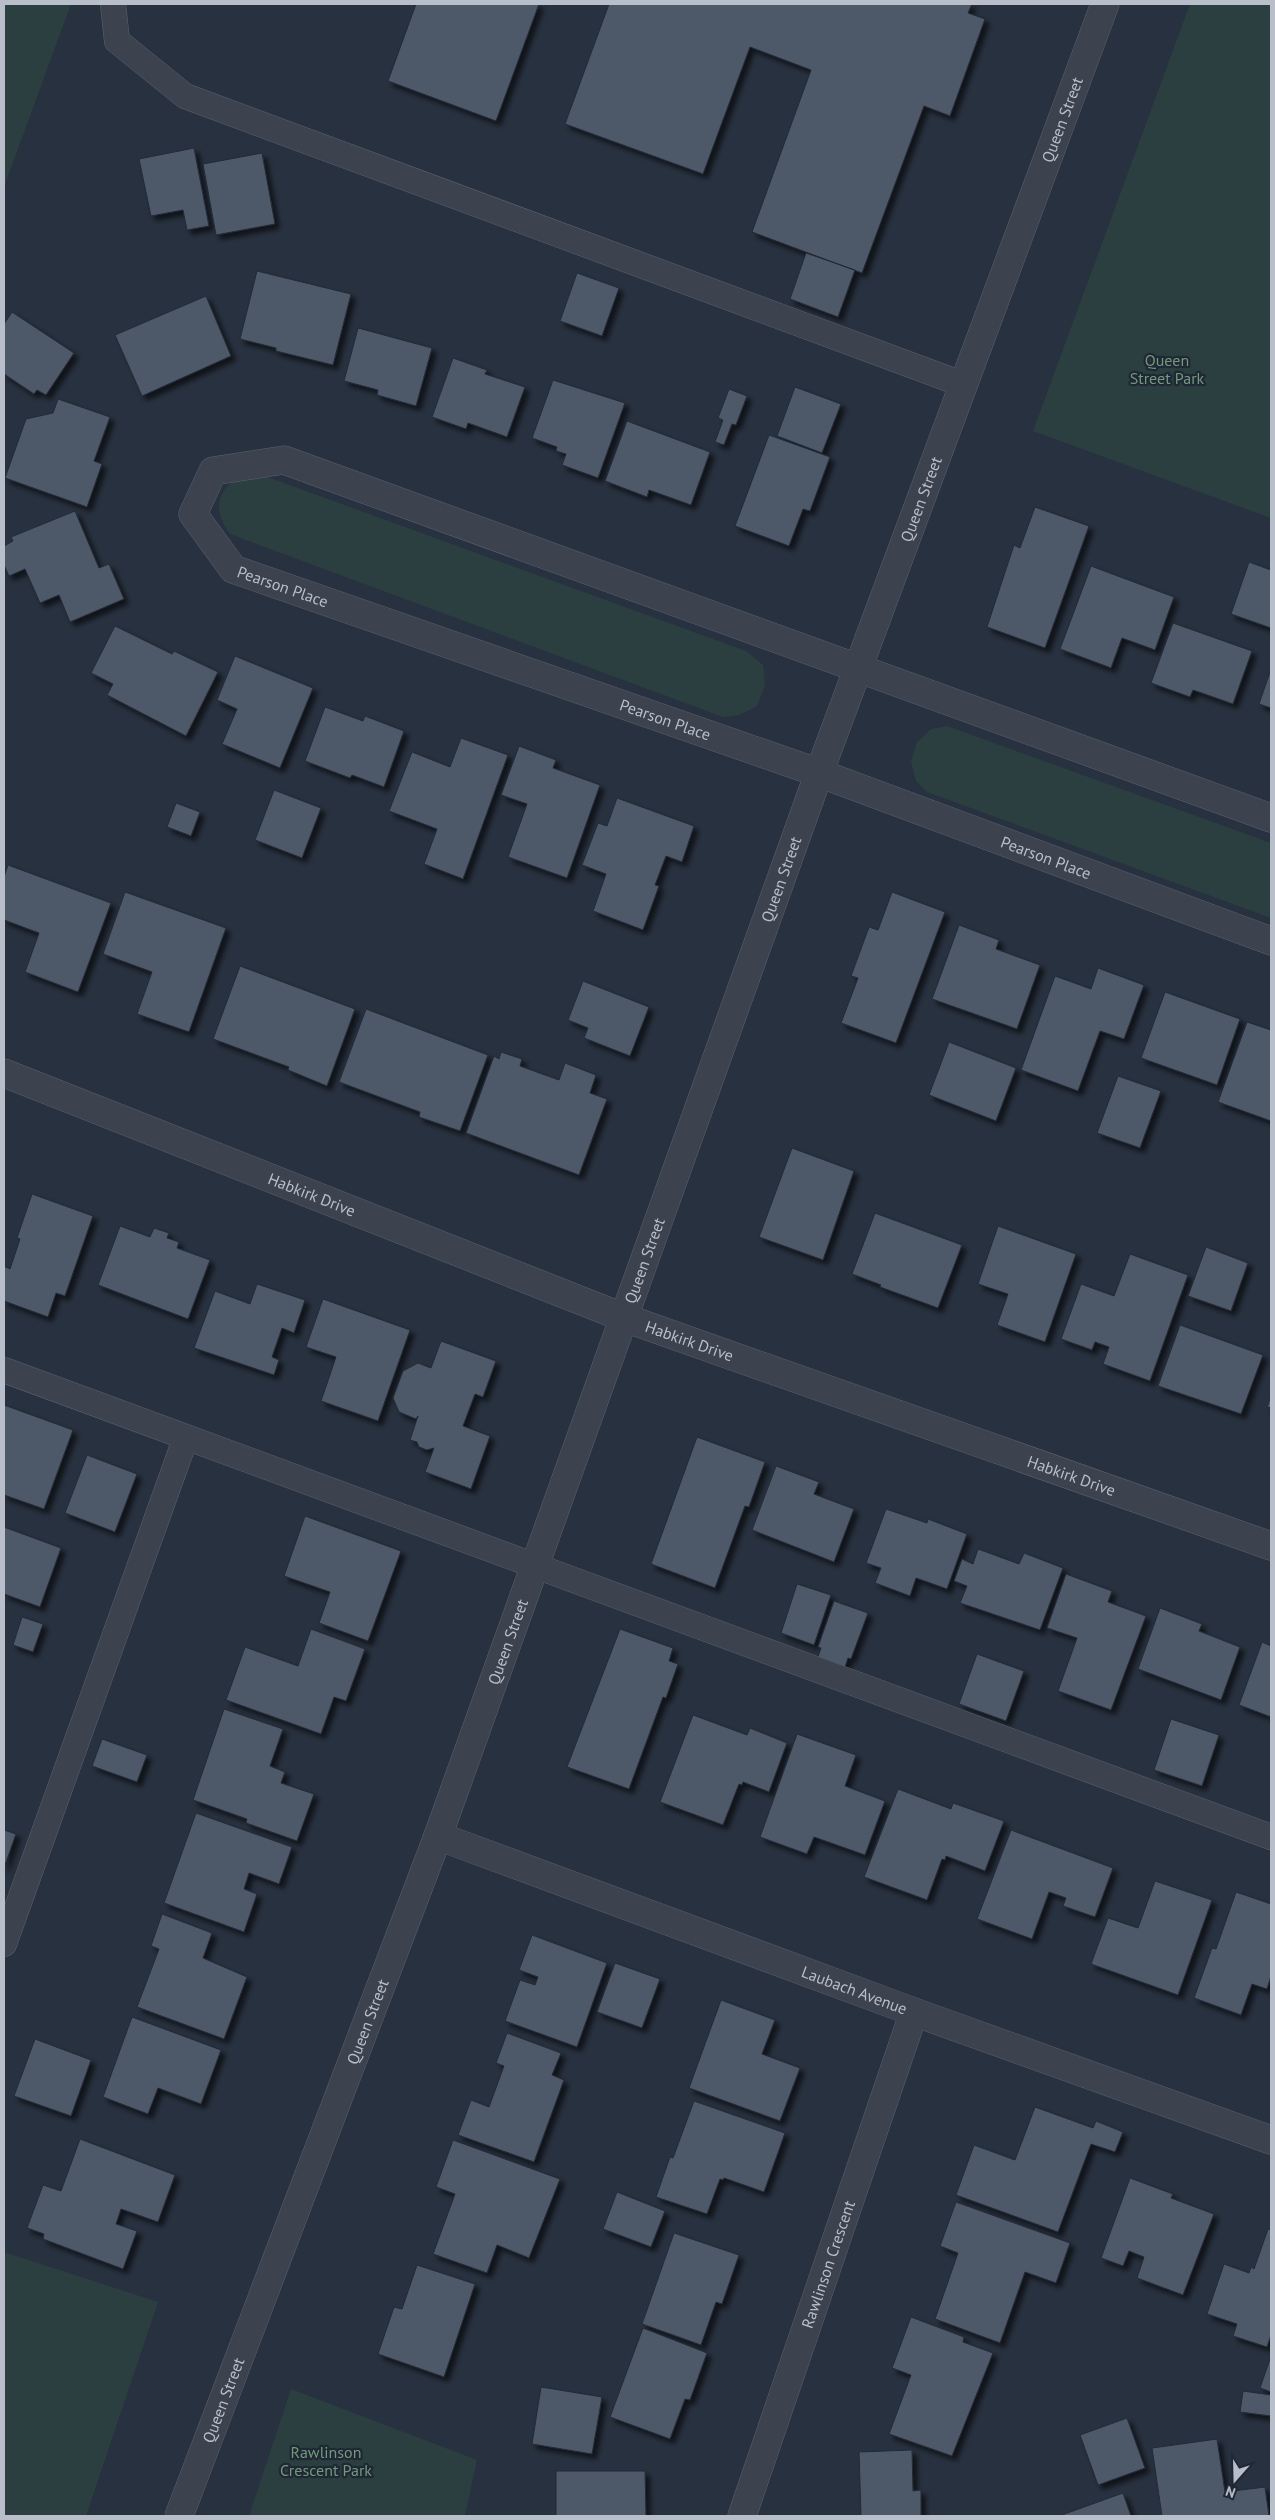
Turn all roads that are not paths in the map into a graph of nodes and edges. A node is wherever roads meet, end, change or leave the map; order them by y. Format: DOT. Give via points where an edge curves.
graph roads {
  1 [pos="113,4"];
  2 [pos="1105,4"];
  3 [pos="962,384"];
  4 [pos="859,670"];
  5 [pos="819,773"];
  6 [pos="1271,818"];
  7 [pos="1271,941"];
  8 [pos="4,1073"];
  9 [pos="625,1318"];
  10 [pos="4,1370"];
  11 [pos="186,1437"];
  12 [pos="1271,1546"];
  13 [pos="536,1566"];
  14 [pos="438,1836"];
  15 [pos="1271,1837"];
  16 [pos="4,1944"];
  17 [pos="914,2012"];
  18 [pos="1271,2140"];
  19 [pos="179,2516"];
  20 [pos="742,2516"];
  1 -- 3 [label="lane" via="117,41 185,96"];
  2 -- 3 [label="street, Queen Street"];
  3 -- 4 [label="street, Queen Street"];
  4 -- 5 [label="street, Queen Street"];
  4 -- 5 [label="street, Pearson Place" via="284,460 213,471 193,514 232,569"];
  4 -- 6 [label="street, Pearson Place"];
  5 -- 7 [label="street, Pearson Place"];
  5 -- 9 [label="street, Queen Street"];
  8 -- 9 [label="street, Habkirk Drive"];
  9 -- 12 [label="street, Habkirk Drive"];
  9 -- 13 [label="street, Queen Street"];
  10 -- 11 [label="lane"];
  11 -- 13 [label="lane"];
  11 -- 16 [label="lane"];
  13 -- 14 [label="street, Queen Street"];
  13 -- 15 [label="lane"];
  14 -- 17 [label="street, Laubach Avenue"];
  14 -- 19 [label="street, Queen Street"];
  17 -- 18 [label="street, Laubach Avenue"];
  17 -- 20 [label="street, Rawlinson Crescent"];
}
